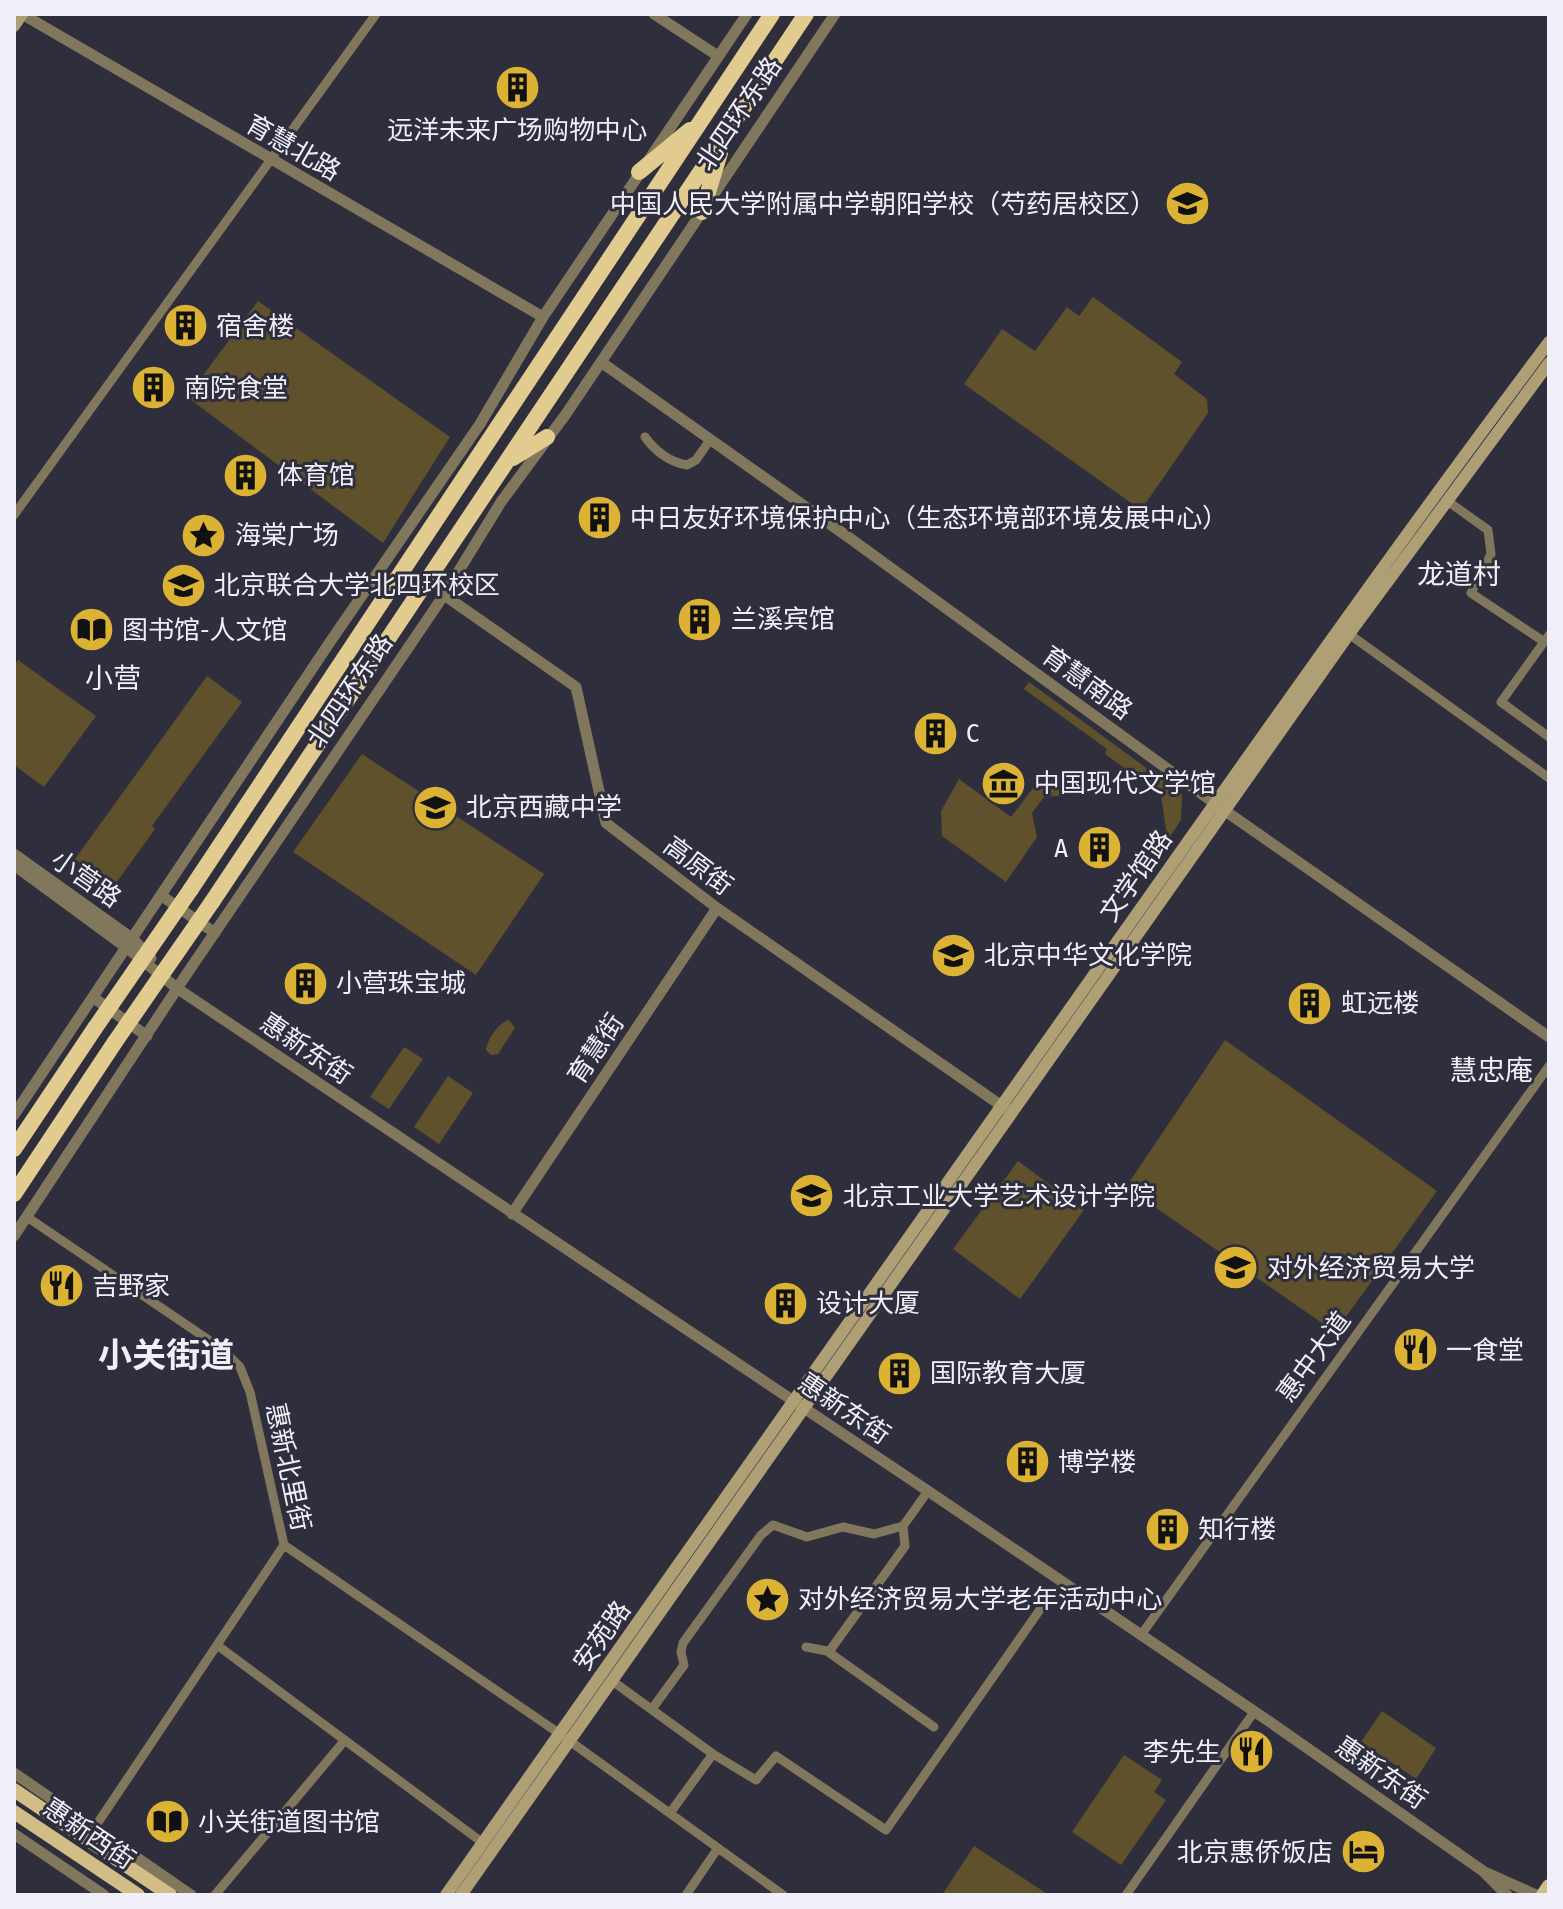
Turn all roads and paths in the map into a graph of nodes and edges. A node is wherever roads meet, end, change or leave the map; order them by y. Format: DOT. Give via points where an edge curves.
graph roads {
  1 [pos="22,14"];
  2 [pos="376,14"];
  3 [pos="654,14"];
  4 [pos="747,14"];
  5 [pos="772,14"];
  6 [pos="806,14"];
  7 [pos="835,14"];
  8 [pos="14,26"];
  9 [pos="718,56"];
  10 [pos="703,118"];
  11 [pos="726,135"];
  12 [pos="269,160"];
  13 [pos="639,172"];
  14 [pos="702,212"];
  15 [pos="543,317"];
  16 [pos="1549,342"];
  17 [pos="601,362"];
  18 [pos="1549,363"];
  19 [pos="547,437"];
  20 [pos="645,437"];
  21 [pos="710,440"];
  22 [pos="508,461"];
  23 [pos="1446,500"];
  24 [pos="14,515"];
  25 [pos="444,595"];
  26 [pos="1349,634"];
  27 [pos="1546,638"];
  28 [pos="1549,737"];
  29 [pos="1549,778"];
  30 [pos="1220,807"];
  31 [pos="14,854"];
  32 [pos="14,865"];
  33 [pos="162,896"];
  34 [pos="717,908"];
  35 [pos="215,933"];
  36 [pos="130,943"];
  37 [pos="178,989"];
  38 [pos="94,998"];
  39 [pos="147,1036"];
  40 [pos="1549,1037"];
  41 [pos="1549,1066"];
  42 [pos="1006,1109"];
  43 [pos="14,1115"];
  44 [pos="14,1149"];
  45 [pos="14,1194"];
  46 [pos="512,1214"];
  47 [pos="27,1217"];
  48 [pos="14,1236"];
  49 [pos="798,1404"];
  50 [pos="928,1491"];
  51 [pos="903,1526"];
  52 [pos="284,1545"];
  53 [pos="1053,1591"];
  54 [pos="1141,1635"];
  55 [pos="217,1645"];
  56 [pos="806,1647"];
  57 [pos="827,1651"];
  58 [pos="611,1680"];
  59 [pos="652,1709"];
  60 [pos="1254,1712"];
  61 [pos="934,1727"];
  62 [pos="564,1737"];
  63 [pos="345,1740"];
  64 [pos="713,1754"];
  65 [pos="14,1773"];
  66 [pos="14,1790"];
  67 [pos="14,1812"];
  68 [pos="670,1813"];
  69 [pos="14,1834"];
  70 [pos="90,1834"];
  71 [pos="483,1843"];
  72 [pos="718,1848"];
  73 [pos="1483,1871"];
  74 [pos="1549,1886"];
  75 [pos="104,1895"];
  76 [pos="138,1895"];
  77 [pos="170,1895"];
  78 [pos="191,1895"];
  79 [pos="215,1895"];
  80 [pos="446,1895"];
  81 [pos="461,1895"];
  82 [pos="686,1895"];
  83 [pos="783,1895"];
  84 [pos="1126,1895"];
  85 [pos="1507,1895"];
  86 [pos="1536,1895"];
  87 [pos="1543,1895"];
  1 -- 8 [label="main road"];
  1 -- 12 [label="street, 育慧北路"];
  2 -- 12 [label="street"];
  3 -- 9 [label="street"];
  4 -- 9 [label="street, 北四环东路"];
  5 -- 10 [label="highway, 北四环东路"];
  6 -- 11 [label="highway, 北四环东路"];
  7 -- 14 [label="street, 北四环东路"];
  9 -- 13 [label="street, 北四环东路"];
  10 -- 13 [label="highway"];
  10 -- 44 [label="highway, 北四环东路, bridge"];
  11 -- 14 [label="highway"];
  11 -- 22 [label="highway, 北四环东路"];
  12 -- 15 [label="street, 育慧北路"];
  12 -- 24 [label="street"];
  13 -- 15 [label="street, 北四环东路"];
  14 -- 17 [label="street, 北四环东路"];
  15 -- 33 [label="street, 北四环东路" via="480,424"];
  16 -- 30 [label="main road, 文学馆路" via="1445,479"];
  17 -- 19 [label="street, 北四环东路"];
  17 -- 21 [label="street, 育慧南路"];
  18 -- 23 [label="main road, 文学馆路"];
  19 -- 22 [label="highway"];
  19 -- 25 [label="street, 北四环东路"];
  20 -- 21 [label="street" via="658,452 687,465"];
  21 -- 30 [label="street, 育慧南路"];
  22 -- 45 [label="highway, 北四环东路, bridge"];
  23 -- 26 [label="main road, 文学馆路"];
  23 -- 27 [label="street" via="1488,530 1491,554 1471,593"];
  25 -- 34 [label="street, 高原街" via="576,687 606,823"];
  25 -- 35 [label="street, 北四环东路"];
  26 -- 29 [label="street"];
  26 -- 30 [label="main road, 文学馆路"];
  27 -- 28 [label="street" via="1501,702"];
  30 -- 40 [label="street, 育慧南路"];
  30 -- 42 [label="main road, 文学馆路"];
  31 -- 36 [label="street, 小营路"];
  32 -- 36 [label="street, 小营路"];
  33 -- 35 [label="street"];
  33 -- 36 [label="street, 北四环东路"];
  34 -- 42 [label="street, 高原街"];
  34 -- 46 [label="street, 育慧街"];
  35 -- 37 [label="street, 北四环东路"];
  36 -- 37 [label="street, 惠新东街"];
  36 -- 38 [label="street, 北四环东路"];
  37 -- 39 [label="street, 北四环东路"];
  37 -- 46 [label="street, 惠新东街"];
  38 -- 39 [label="street"];
  38 -- 43 [label="street, 北四环东路"];
  39 -- 47 [label="street, 北四环东路"];
  41 -- 54 [label="street, 惠中大道"];
  42 -- 49 [label="main road, 文学馆路"];
  46 -- 49 [label="street, 惠新东街"];
  47 -- 48 [label="street, 北四环东路"];
  47 -- 52 [label="street, 惠新北里街" via="222,1349 240,1367"];
  49 -- 50 [label="street, 惠新东街"];
  49 -- 58 [label="main road, 安苑路"];
  49 -- 62 [label="main road, 安苑路"];
  50 -- 51 [label="street"];
  50 -- 54 [label="street, 惠新东街"];
  51 -- 57 [label="street" via="905,1546"];
  51 -- 59 [label="street" via="874,1534 843,1527 807,1537 773,1525 683,1643 684,1665"];
  52 -- 55 [label="street, 惠新北里街"];
  52 -- 62 [label="street"];
  53 -- 64 [label="street" via="886,1830 776,1756 756,1780"];
  54 -- 60 [label="street, 惠新东街"];
  55 -- 63 [label="street"];
  55 -- 70 [label="street, 惠新北里街"];
  56 -- 57 [label="street"];
  57 -- 61 [label="street"];
  58 -- 59 [label="street"];
  58 -- 62 [label="main road, 安苑路"];
  59 -- 64 [label="street"];
  60 -- 73 [label="street, 惠新东街"];
  60 -- 84 [label="street"];
  62 -- 68 [label="street"];
  62 -- 71 [label="main road, 安苑路"];
  62 -- 81 [label="main road, 安苑路"];
  63 -- 71 [label="street"];
  63 -- 79 [label="street"];
  64 -- 68 [label="street"];
  65 -- 70 [label="street, 惠新西街"];
  66 -- 70 [label="main road, 惠新西街"];
  67 -- 76 [label="main road, 惠新西街"];
  68 -- 72 [label="street"];
  69 -- 75 [label="street"];
  70 -- 77 [label="main road, 惠新西街"];
  70 -- 78 [label="street"];
  71 -- 80 [label="main road, 安苑路"];
  72 -- 82 [label="street"];
  72 -- 83 [label="street"];
  73 -- 85 [label="street, 惠新东街"];
  73 -- 86 [label="street, 惠新东街"];
  74 -- 87 [label="main road"];
}
